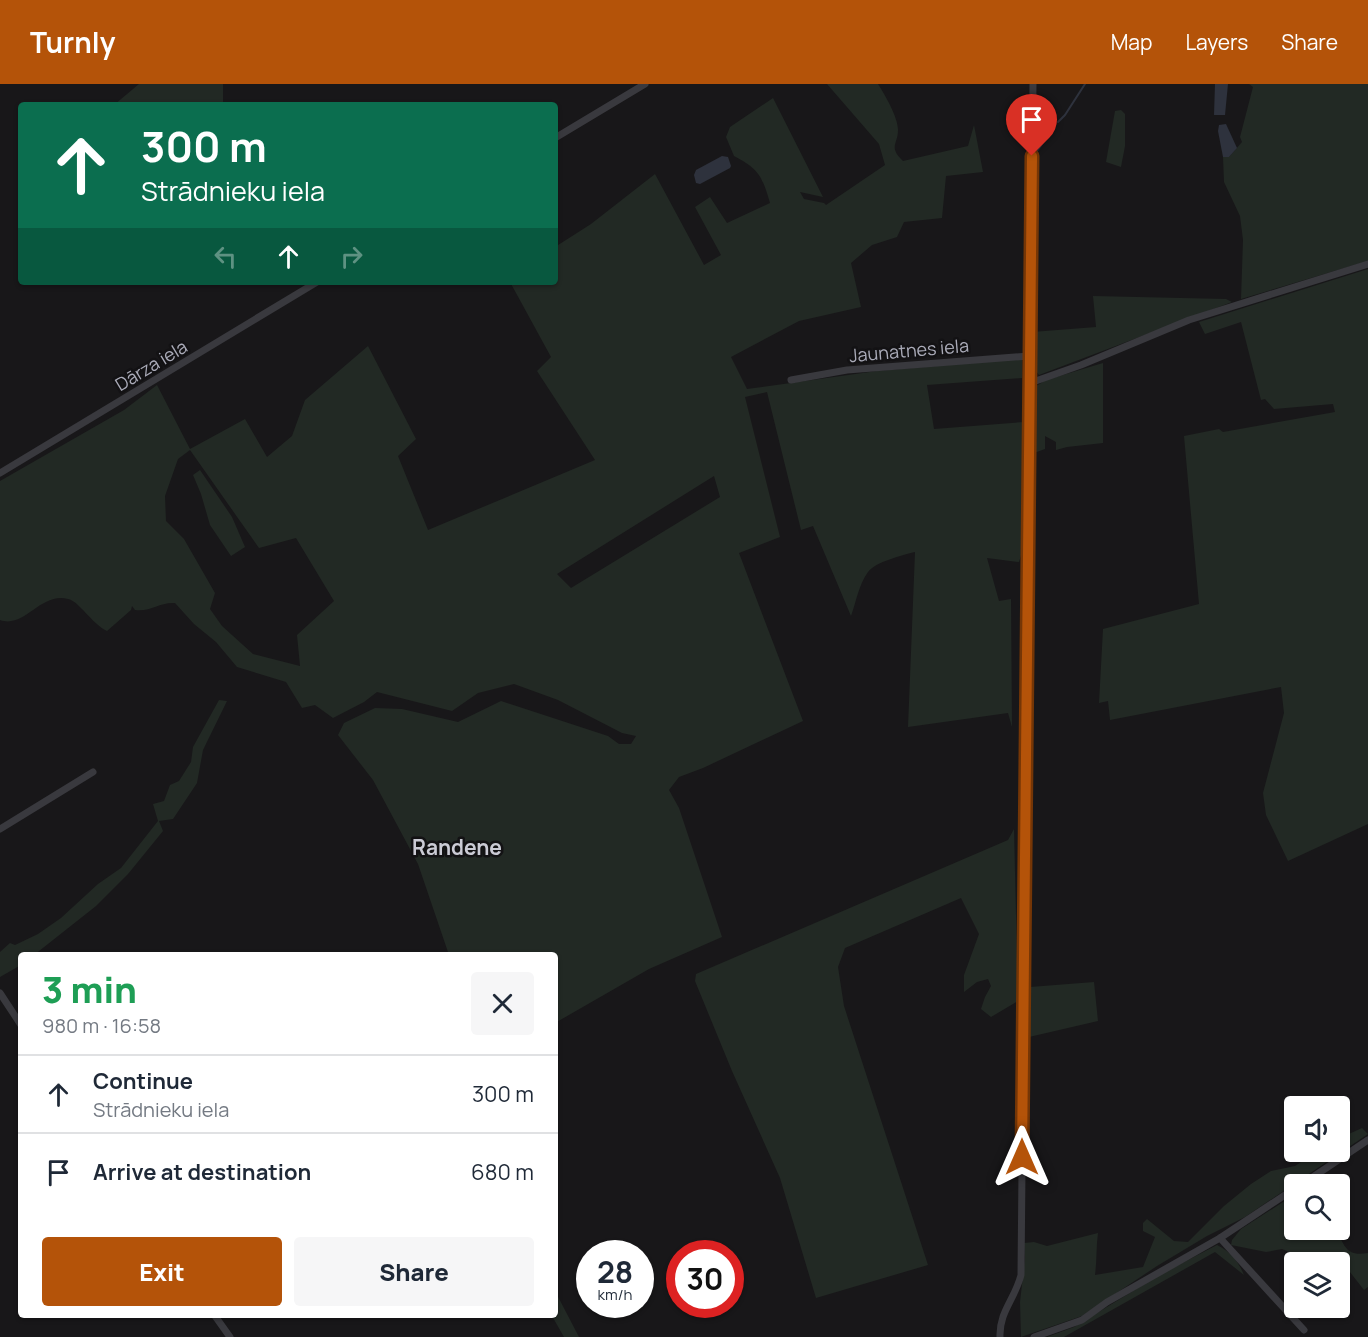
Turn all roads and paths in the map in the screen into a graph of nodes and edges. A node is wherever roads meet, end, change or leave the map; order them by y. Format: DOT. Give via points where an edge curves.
graph roads {
  1 [pos="645,84"];
  2 [pos="1033,84"];
  3 [pos="558,136"];
  4 [pos="1368,264"];
  5 [pos="312,285"];
  6 [pos="1029,356"];
  7 [pos="791,380"];
  8 [pos="1030,383"];
  9 [pos="0,474"];
  10 [pos="93,772"];
  11 [pos="0,829"];
  12 [pos="0,993"];
  13 [pos="18,1020"];
  14 [pos="1368,1140"];
  15 [pos="1317,1174"];
  16 [pos="1284,1196"];
  17 [pos="1220,1238"];
  18 [pos="216,1318"];
  19 [pos="1304,1330"];
  20 [pos="230,1337"];
  21 [pos="1000,1337"];
  22 [pos="1034,1337"];
  1 -- 3 [label="street"];
  2 -- 6 [label="street"];
  4 -- 8 [label="street" via="1189,320"];
  5 -- 9 [label="street, Dārza iela"];
  6 -- 7 [label="street, Jaunatnes iela" via="847,370"];
  6 -- 8 [label="street"];
  8 -- 21 [label="street" via="1021,1275 1001,1317"];
  10 -- 11 [label="street"];
  12 -- 13 [label="street"];
  14 -- 15 [label="street"];
  16 -- 17 [label="street"];
  17 -- 19 [label="street"];
  17 -- 22 [label="street" via="1155,1273 1082,1320"];
  18 -- 20 [label="street"];
}
